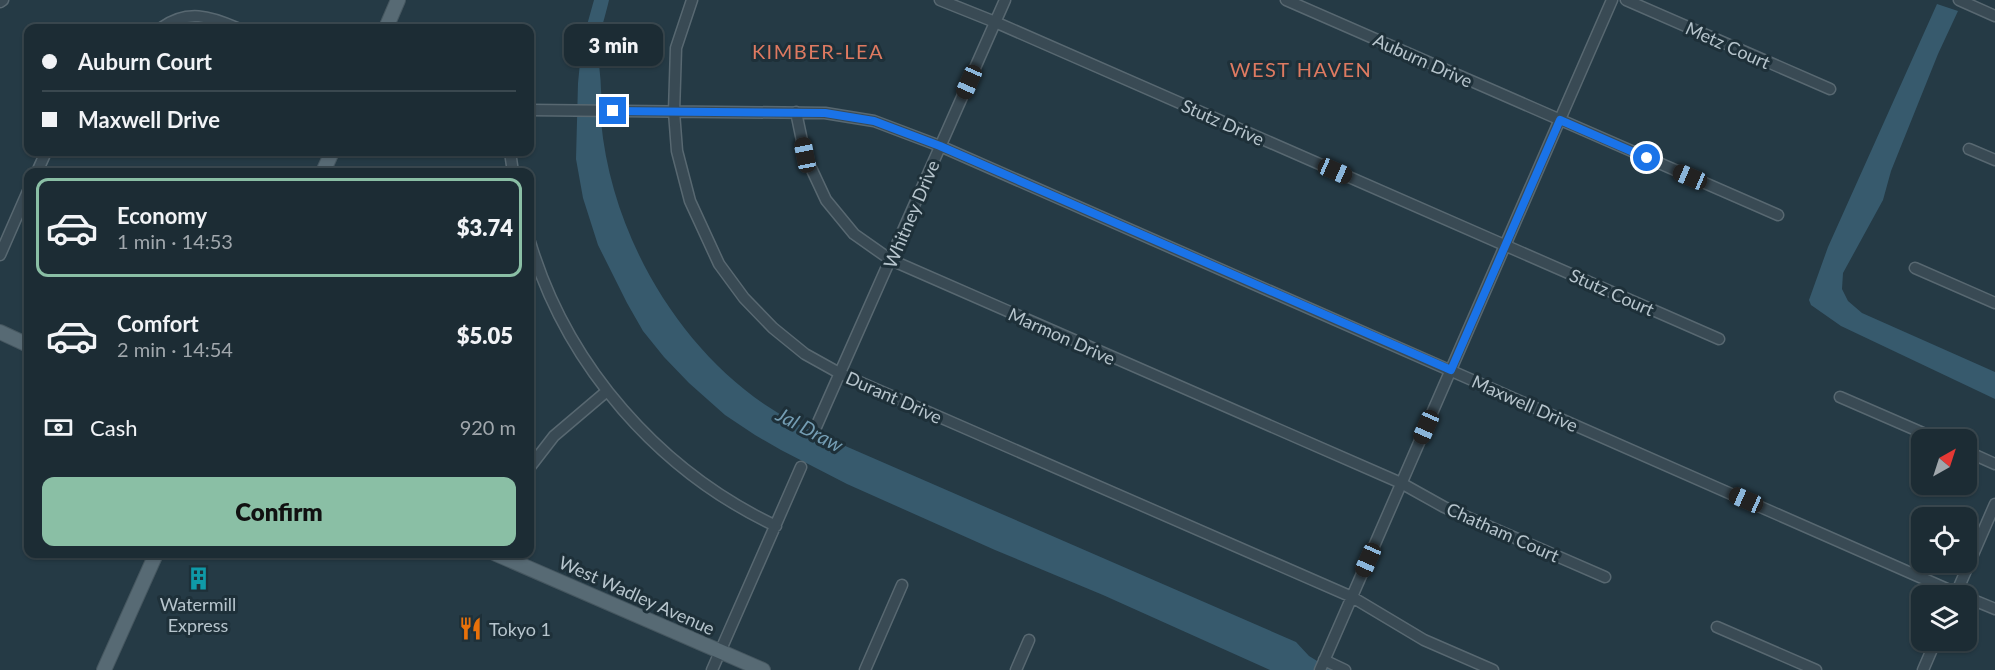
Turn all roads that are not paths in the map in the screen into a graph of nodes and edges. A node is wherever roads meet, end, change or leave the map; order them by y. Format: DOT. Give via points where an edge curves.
graph roads {
  1 [pos="398,0"];
  2 [pos="692,0"];
  3 [pos="940,0"];
  4 [pos="1005,0"];
  5 [pos="1286,0"];
  6 [pos="1612,0"];
  7 [pos="1626,0"];
  8 [pos="1959,0"];
  9 [pos="1995,16"];
  10 [pos="995,22"];
  11 [pos="167,24"];
  12 [pos="228,24"];
  13 [pos="388,24"];
  14 [pos="1830,89"];
  15 [pos="534,110"];
  16 [pos="674,112"];
  17 [pos="796,112"];
  18 [pos="1560,120"];
  19 [pos="940,146"];
  20 [pos="1969,148"];
  21 [pos="1995,160"];
  22 [pos="24,200"];
  23 [pos="1778,215"];
  24 [pos="1505,246"];
  25 [pos="0,255"];
  26 [pos="534,256"];
  27 [pos="891,261"];
  28 [pos="1915,268"];
  29 [pos="1995,303"];
  30 [pos="0,332"];
  31 [pos="1719,339"];
  32 [pos="24,343"];
  33 [pos="1451,370"];
  34 [pos="841,374"];
  35 [pos="607,391"];
  36 [pos="1840,397"];
  37 [pos="816,427"];
  38 [pos="1914,429"];
  39 [pos="1977,456"];
  40 [pos="534,462"];
  41 [pos="1995,464"];
  42 [pos="801,467"];
  43 [pos="1401,483"];
  44 [pos="1995,504"];
  45 [pos="776,526"];
  46 [pos="154,558"];
  47 [pos="505,558"];
  48 [pos="1605,577"];
  49 [pos="902,585"];
  50 [pos="1937,585"];
  51 [pos="1964,585"];
  52 [pos="1352,597"];
  53 [pos="1977,602"];
  54 [pos="1995,609"];
  55 [pos="1717,627"];
  56 [pos="1029,640"];
  57 [pos="720,651"];
  58 [pos="1931,651"];
  59 [pos="1322,665"];
  60 [pos="104,670"];
  61 [pos="712,670"];
  62 [pos="763,670"];
  63 [pos="865,670"];
  64 [pos="1016,670"];
  65 [pos="1345,670"];
  66 [pos="1493,670"];
  67 [pos="1816,670"];
  68 [pos="1923,670"];
  1 -- 13 [label="main road"];
  2 -- 16 [label="street, Durant Drive" via="676,48"];
  3 -- 10 [label="street, Stutz Drive"];
  4 -- 10 [label="street, Whitney Drive"];
  5 -- 18 [label="street, Auburn Drive"];
  6 -- 18 [label="street"];
  7 -- 14 [label="street, Metz Court"];
  8 -- 9 [label="street"];
  10 -- 19 [label="street, Whitney Drive"];
  10 -- 24 [label="street, Stutz Drive"];
  11 -- 12 [label="street" via="188,16 214,18"];
  15 -- 16 [label="street, Maxwell Drive"];
  16 -- 17 [label="street, Maxwell Drive"];
  16 -- 34 [label="street, Durant Drive" via="677,151 690,201 719,264 773,328 805,354"];
  17 -- 19 [label="street, Maxwell Drive" via="874,121"];
  17 -- 27 [label="street, Marmon Drive" via="805,155 826,200 854,234"];
  18 -- 23 [label="street, Auburn Drive"];
  18 -- 24 [label="street"];
  19 -- 27 [label="street, Whitney Drive"];
  19 -- 33 [label="street, Maxwell Drive"];
  20 -- 21 [label="street"];
  22 -- 25 [label="street"];
  24 -- 31 [label="street, Stutz Court"];
  24 -- 33 [label="street"];
  26 -- 35 [label="street" via="578,350"];
  27 -- 34 [label="street, Whitney Drive"];
  27 -- 43 [label="street, Marmon Drive"];
  28 -- 29 [label="street"];
  30 -- 32 [label="main road"];
  33 -- 43 [label="street"];
  33 -- 50 [label="street, Maxwell Drive"];
  34 -- 37 [label="street, Whitney Drive"];
  34 -- 52 [label="street, Durant Drive"];
  35 -- 40 [label="street" via="554,436"];
  35 -- 45 [label="street" via="681,467"];
  36 -- 38 [label="street"];
  39 -- 41 [label="street"];
  42 -- 45 [label="street"];
  43 -- 48 [label="street, Chatham Court" via="1444,507"];
  43 -- 52 [label="street"];
  44 -- 51 [label="street"];
  45 -- 57 [label="street"];
  46 -- 60 [label="main road"];
  47 -- 57 [label="main road, West Wadley Avenue"];
  49 -- 63 [label="street"];
  52 -- 59 [label="street"];
  52 -- 66 [label="street, Durant Drive" via="1424,640"];
  53 -- 54 [label="street, Maxwell Drive"];
  55 -- 67 [label="street"];
  56 -- 64 [label="street"];
  57 -- 61 [label="street"];
  57 -- 62 [label="main road, West Wadley Avenue"];
  58 -- 68 [label="street"];
  59 -- 65 [label="street"];
}
